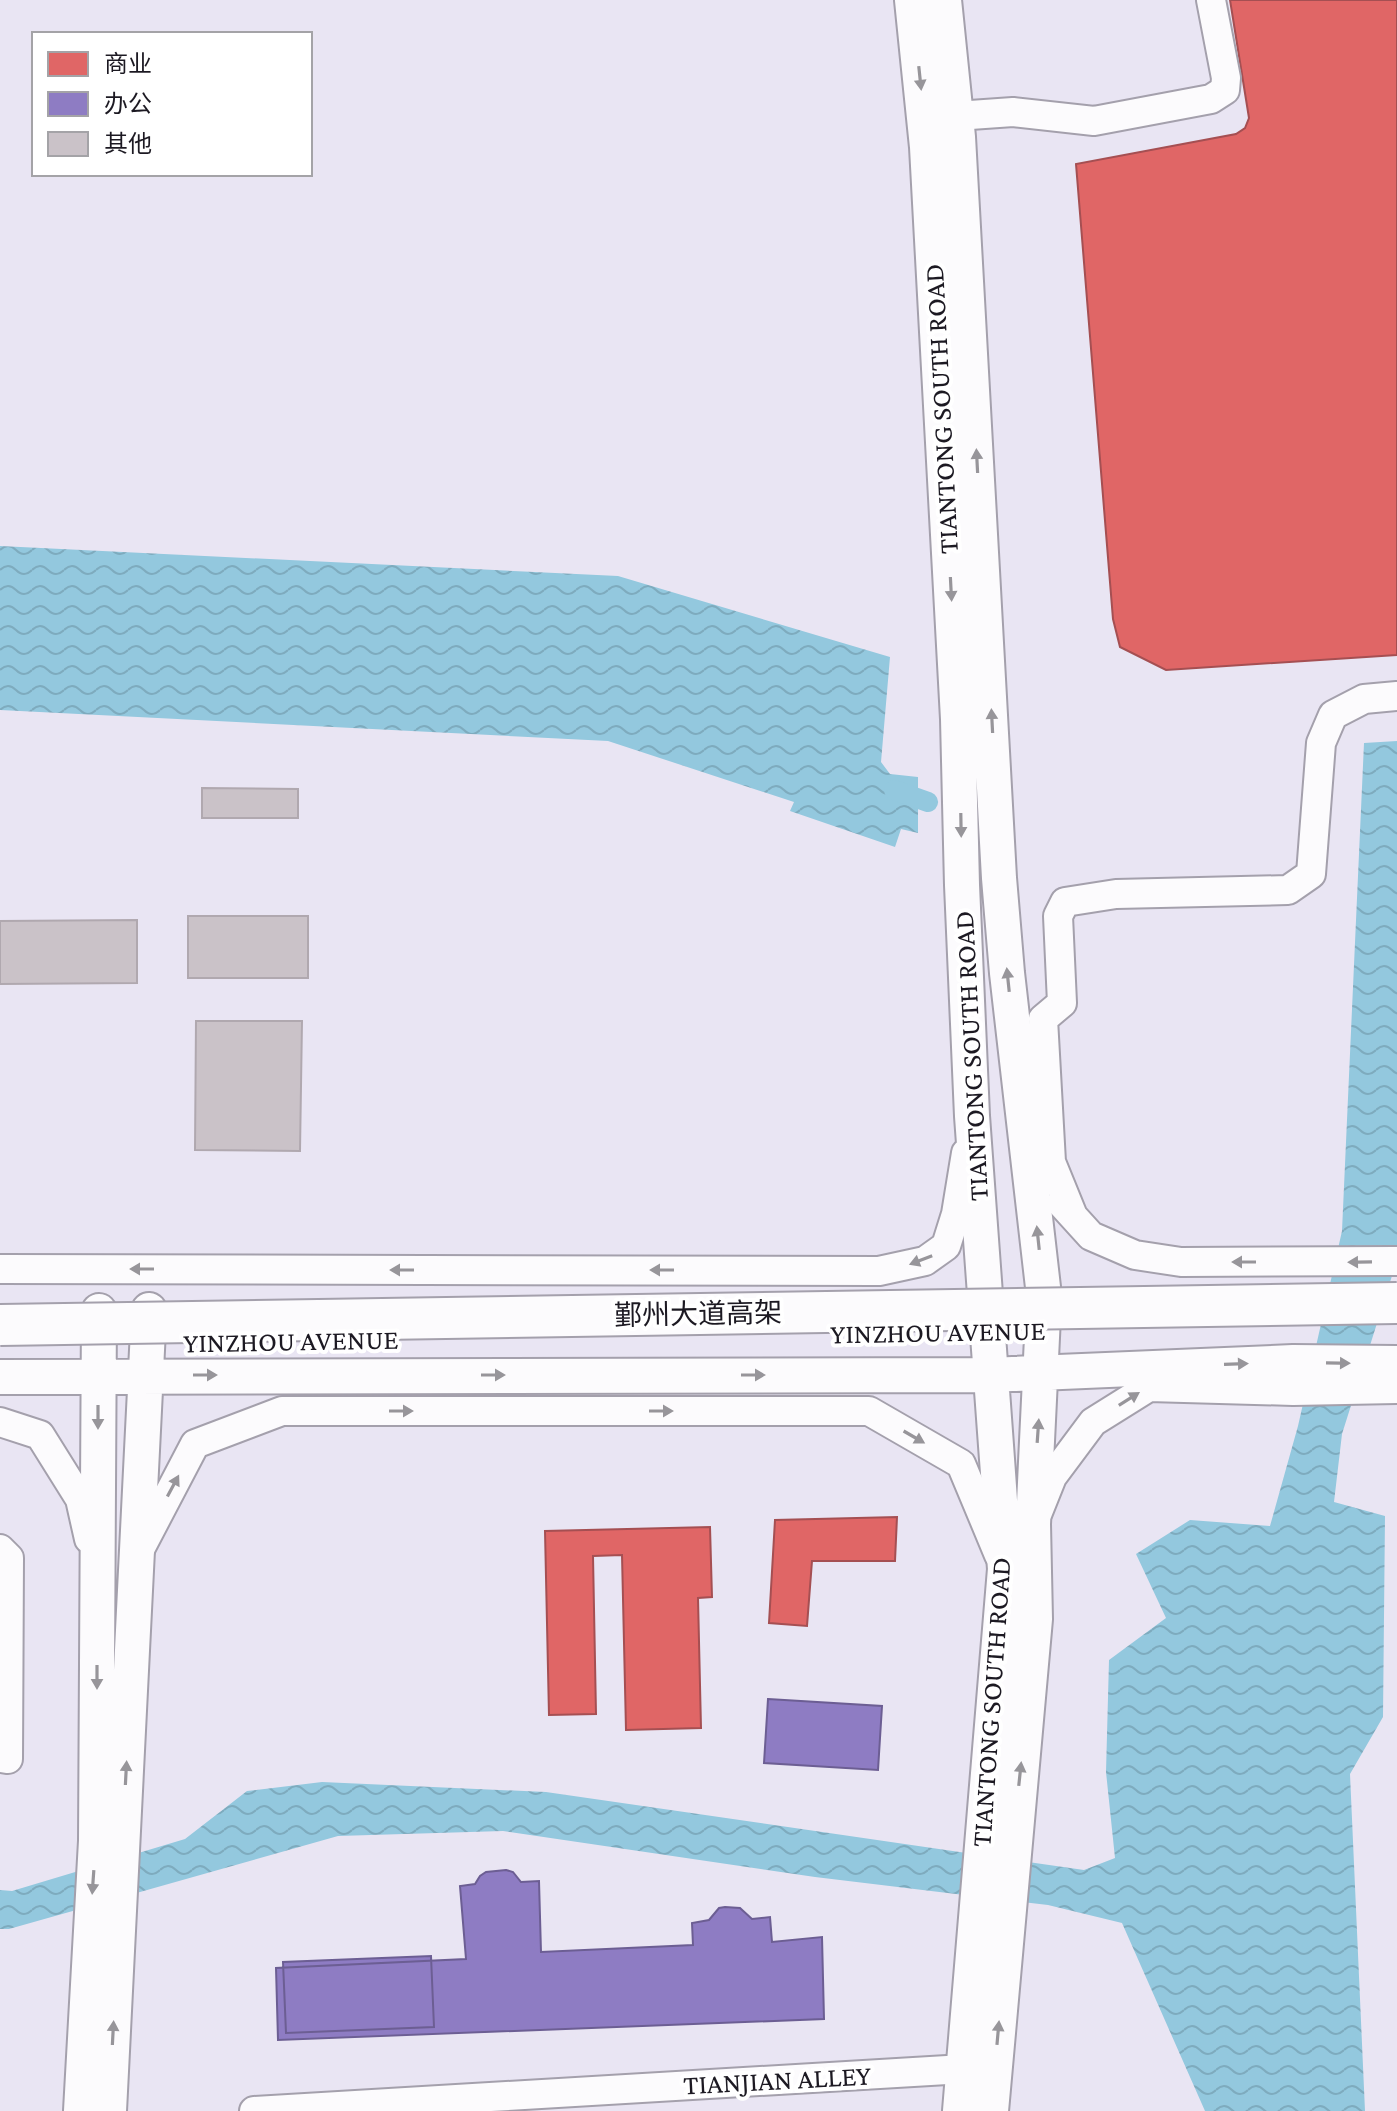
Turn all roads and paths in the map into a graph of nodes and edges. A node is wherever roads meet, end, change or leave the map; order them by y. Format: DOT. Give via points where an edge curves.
graph roads {
  1 [pos="912,0"];
  2 [pos="944,0"];
  3 [pos="1211,0"];
  4 [pos="956,116"];
  5 [pos="1397,696"];
  6 [pos="1025,1115"];
  7 [pos="972,1116"];
  8 [pos="1073,1216"];
  9 [pos="1397,1261"];
  10 [pos="0,1269"];
  11 [pos="1397,1285"];
  12 [pos="985,1296"];
  13 [pos="1044,1296"];
  14 [pos="1397,1303"];
  15 [pos="149,1310"];
  16 [pos="99,1311"];
  17 [pos="0,1312"];
  18 [pos="0,1325"];
  19 [pos="1397,1326"];
  20 [pos="0,1344"];
  21 [pos="1042,1372"];
  22 [pos="99,1375"];
  23 [pos="145,1375"];
  24 [pos="990,1375"];
  25 [pos="1293,1376"];
  26 [pos="1387,1376"];
  27 [pos="0,1377"];
  28 [pos="0,1422"];
  29 [pos="1033,1524"];
  30 [pos="0,1549"];
  31 [pos="137,1555"];
  32 [pos="1005,1569"];
  33 [pos="97,1576"];
  34 [pos="0,1758"];
  35 [pos="964,2069"];
  36 [pos="81,2111"];
  37 [pos="109,2111"];
  38 [pos="254,2111"];
  39 [pos="960,2111"];
  40 [pos="991,2111"];
  1 -- 7 [label="main road, TIANTONG SOUTH ROAD, one-way" via="927,147 958,719"];
  2 -- 4 [label="main road, TIANTONG SOUTH ROAD"];
  3 -- 4 [label="street" via="1226,78 1225,90 1211,99 1094,121 1013,112"];
  6 -- 4 [label="main road, TIANTONG SOUTH ROAD, one-way" via="999,878"];
  5 -- 8 [label="street" via="1364,699 1333,715 1321,743 1311,874 1288,890 1116,894 1065,902 1058,916 1062,1003 1043,1019 1051,1162"];
  6 -- 8 [label="street" via="1029,1154"];
  13 -- 6 [label="main road, TIANTONG SOUTH ROAD, one-way"];
  7 -- 10 [label="street, one-way" via="946,1246 925,1261 879,1271"];
  7 -- 12 [label="main road, TIANTONG SOUTH ROAD"];
  9 -- 8 [label="street, one-way" via="1181,1262 1135,1255 1091,1236"];
  11 -- 13 [label="main road, YINZHOU AVENUE"];
  12 -- 13 [label="main road, YINZHOU AVENUE"];
  12 -- 15 [label="main road, YINZHOU AVENUE"];
  12 -- 24 [label="main road, TIANTONG SOUTH ROAD"];
  13 -- 21 [label="main road, TIANTONG SOUTH ROAD"];
  14 -- 18 [label="highway, 鄞州大道高架, bridge"];
  15 -- 16 [label="main road, YINZHOU AVENUE"];
  15 -- 23 [label="main road"];
  16 -- 17 [label="main road, YINZHOU AVENUE"];
  16 -- 22 [label="main road"];
  19 -- 20 [label="highway, YINZHOU AVENUE"];
  21 -- 24 [label="main road, YINZHOU AVENUE"];
  21 -- 25 [label="main road, YINZHOU AVENUE, one-way"];
  29 -- 21 [label="main road, TIANTONG SOUTH ROAD, one-way"];
  22 -- 23 [label="main road, YINZHOU AVENUE"];
  22 -- 27 [label="main road, YINZHOU AVENUE"];
  22 -- 33 [label="main road, one-way"];
  23 -- 24 [label="main road, YINZHOU AVENUE, one-way"];
  23 -- 31 [label="main road"];
  24 -- 32 [label="main road, TIANTONG SOUTH ROAD"];
  25 -- 26 [label="main road, YINZHOU AVENUE, one-way"];
  29 -- 25 [label="street, one-way" via="1052,1477 1093,1422 1149,1387"];
  28 -- 33 [label="street" via="40,1435 80,1499"];
  40 -- 29 [label="main road, TIANTONG SOUTH ROAD, one-way" via="1035,1619"];
  30 -- 34 [label="street" via="9,1558 8,1759"];
  31 -- 32 [label="street, one-way" via="195,1444 282,1411 869,1411 961,1464"];
  37 -- 31 [label="main road, one-way"];
  32 -- 35 [label="main road, TIANTONG SOUTH ROAD"];
  33 -- 36 [label="main road, one-way" via="96,1841"];
  35 -- 38 [label="street, TIANJIAN ALLEY"];
  35 -- 39 [label="main road, TIANTONG SOUTH ROAD"];
}
